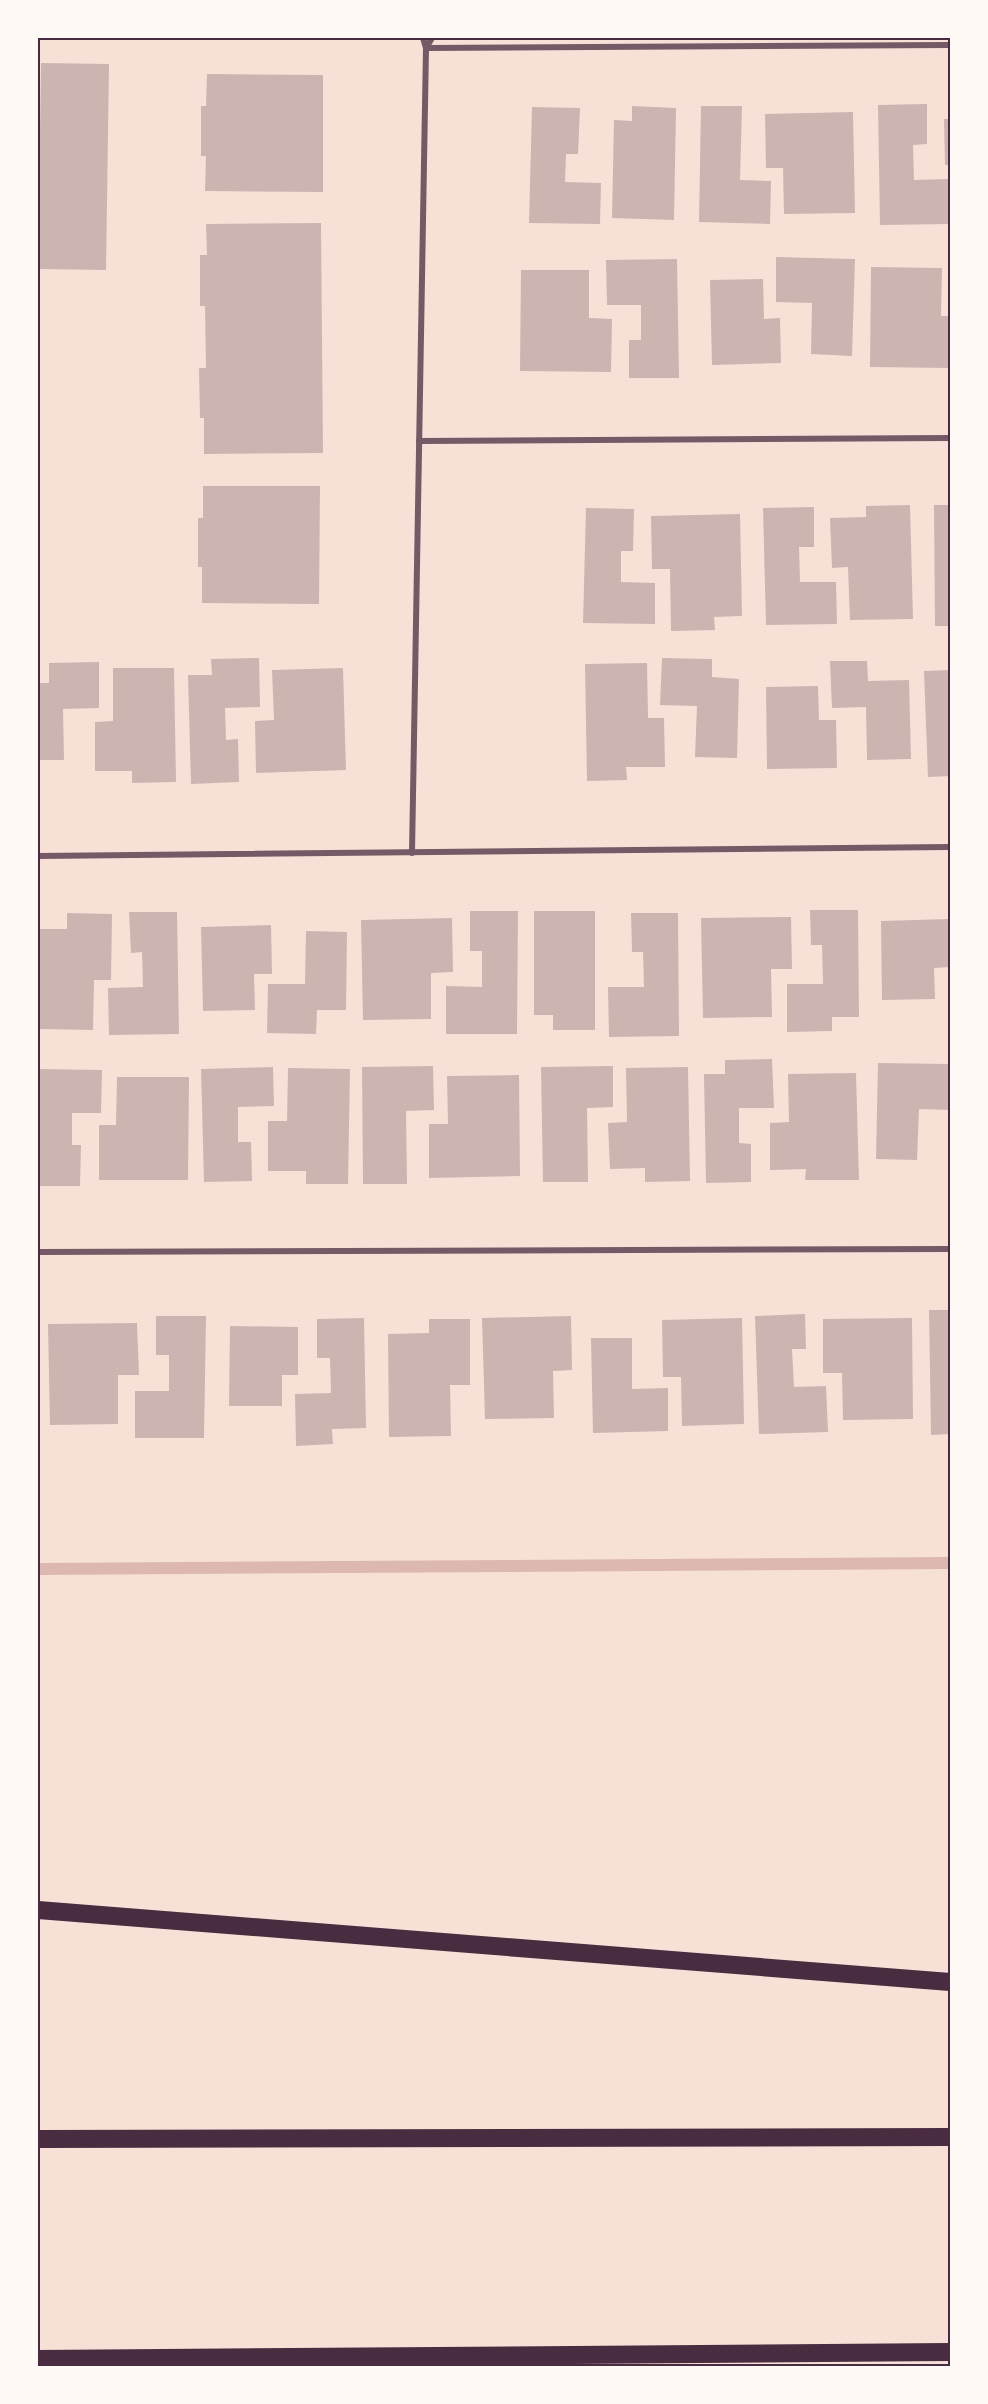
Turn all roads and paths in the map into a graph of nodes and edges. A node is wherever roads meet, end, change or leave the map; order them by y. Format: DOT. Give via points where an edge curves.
graph roads {
  1 [pos="423,38"];
  2 [pos="432,38"];
  3 [pos="951,45"];
  4 [pos="426,48"];
  5 [pos="951,438"];
  6 [pos="419,441"];
  7 [pos="951,847"];
  8 [pos="412,853"];
  9 [pos="38,856"];
  10 [pos="951,1249"];
  11 [pos="38,1252"];
  12 [pos="38,1910"];
  13 [pos="951,1982"];
  14 [pos="951,2137"];
  15 [pos="38,2139"];
  16 [pos="951,2352"];
  17 [pos="38,2359"];
  1 -- 4 [label="street"];
  2 -- 4 [label="street"];
  3 -- 4 [label="street"];
  4 -- 6 [label="street"];
  5 -- 6 [label="street"];
  6 -- 8 [label="street"];
  7 -- 8 [label="street"];
  8 -- 9 [label="street"];
  10 -- 11 [label="street"];
  12 -- 13 [label="highway"];
  14 -- 15 [label="highway"];
  16 -- 17 [label="highway"];
}
